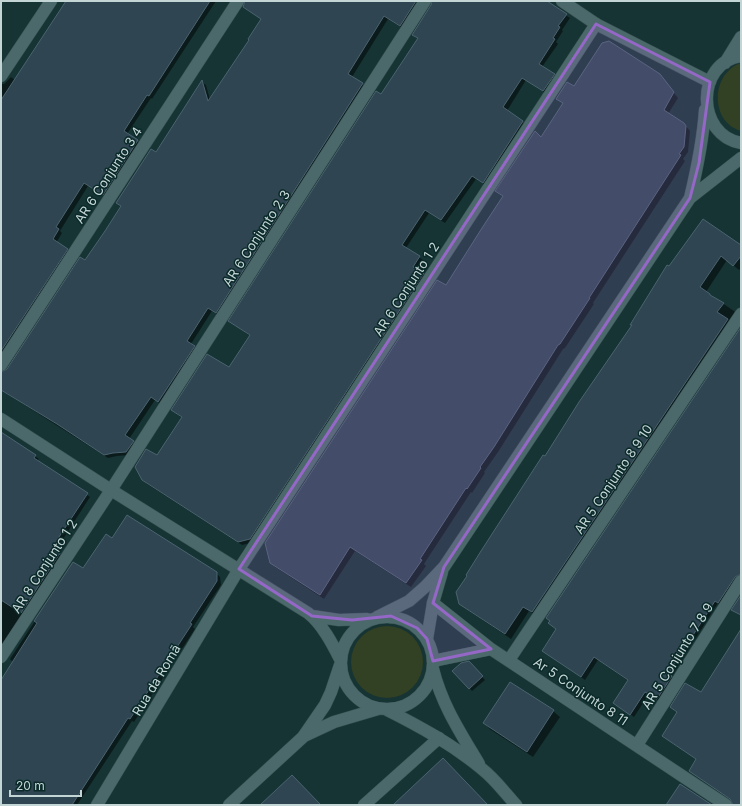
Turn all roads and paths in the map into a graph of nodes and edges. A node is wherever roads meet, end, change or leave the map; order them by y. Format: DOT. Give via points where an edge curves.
graph roads {
  1 [pos="51,1"];
  2 [pos="238,1"];
  3 [pos="425,1"];
  4 [pos="562,1"];
  5 [pos="596,24"];
  6 [pos="741,37"];
  7 [pos="741,56"];
  8 [pos="724,63"];
  9 [pos="1,76"];
  10 [pos="710,82"];
  11 [pos="706,104"];
  12 [pos="741,143"];
  13 [pos="741,158"];
  14 [pos="690,198"];
  15 [pos="741,314"];
  16 [pos="1,365"];
  17 [pos="1,419"];
  18 [pos="111,490"];
  19 [pos="444,567"];
  20 [pos="238,569"];
  21 [pos="741,581"];
  22 [pos="433,603"];
  23 [pos="312,616"];
  24 [pos="374,618"];
  25 [pos="427,639"];
  26 [pos="491,649"];
  27 [pos="1,657"];
  28 [pos="509,660"];
  29 [pos="340,662"];
  30 [pos="433,665"];
  31 [pos="381,709"];
  32 [pos="303,737"];
  33 [pos="439,738"];
  34 [pos="637,745"];
  35 [pos="483,770"];
  36 [pos="370,803"];
  37 [pos="97,805"];
  38 [pos="229,805"];
  39 [pos="516,805"];
  40 [pos="726,805"];
  1 -- 9 [label="street"];
  2 -- 16 [label="street, AR 6 Conjunto 3 4"];
  3 -- 18 [label="street, AR 6 Conjunto 2 3"];
  4 -- 5 [label="street"];
  5 -- 10 [label="street"];
  5 -- 20 [label="street, AR 6 Conjunto 1 2"];
  6 -- 8 [label="street"];
  7 -- 8 [label="street"];
  8 -- 10 [label="street"];
  10 -- 11 [label="street" via="706,92"];
  11 -- 12 [label="street" via="711,120 721,134"];
  11 -- 14 [label="street" via="702,143"];
  13 -- 14 [label="street"];
  14 -- 19 [label="street"];
  15 -- 28 [label="street, AR 5 Conjunto 8 9 10"];
  17 -- 18 [label="street"];
  18 -- 20 [label="street"];
  18 -- 27 [label="street, AR 8 Conjunto 1 2"];
  19 -- 22 [label="street"];
  19 -- 24 [label="street" via="409,601"];
  20 -- 23 [label="street"];
  20 -- 37 [label="street, Rua da Romã"];
  21 -- 34 [label="street, AR 5 Conjunto 7 8 9"];
  22 -- 25 [label="street"];
  22 -- 26 [label="street, Ar 5 Conjunto 8 11"];
  23 -- 24 [label="street" via="352,620"];
  23 -- 29 [label="street" via="331,642"];
  24 -- 25 [label="street" via="391,616 405,620 418,628"];
  24 -- 29 [label="street" via="356,628 345,642"];
  25 -- 30 [label="street"];
  26 -- 28 [label="street, Ar 5 Conjunto 8 11"];
  26 -- 30 [label="street"];
  28 -- 34 [label="street, Ar 5 Conjunto 8 11"];
  29 -- 31 [label="street" via="343,677 356,698"];
  29 -- 32 [label="street" via="325,705"];
  30 -- 31 [label="street" via="429,682 411,703 398,708"];
  30 -- 35 [label="street" via="446,709"];
  31 -- 32 [label="street" via="334,722"];
  31 -- 33 [label="street"];
  32 -- 38 [label="street"];
  33 -- 35 [label="street"];
  33 -- 36 [label="street"];
  34 -- 40 [label="street, Ar 5 Conjunto 8 11"];
  35 -- 39 [label="street"];
}
